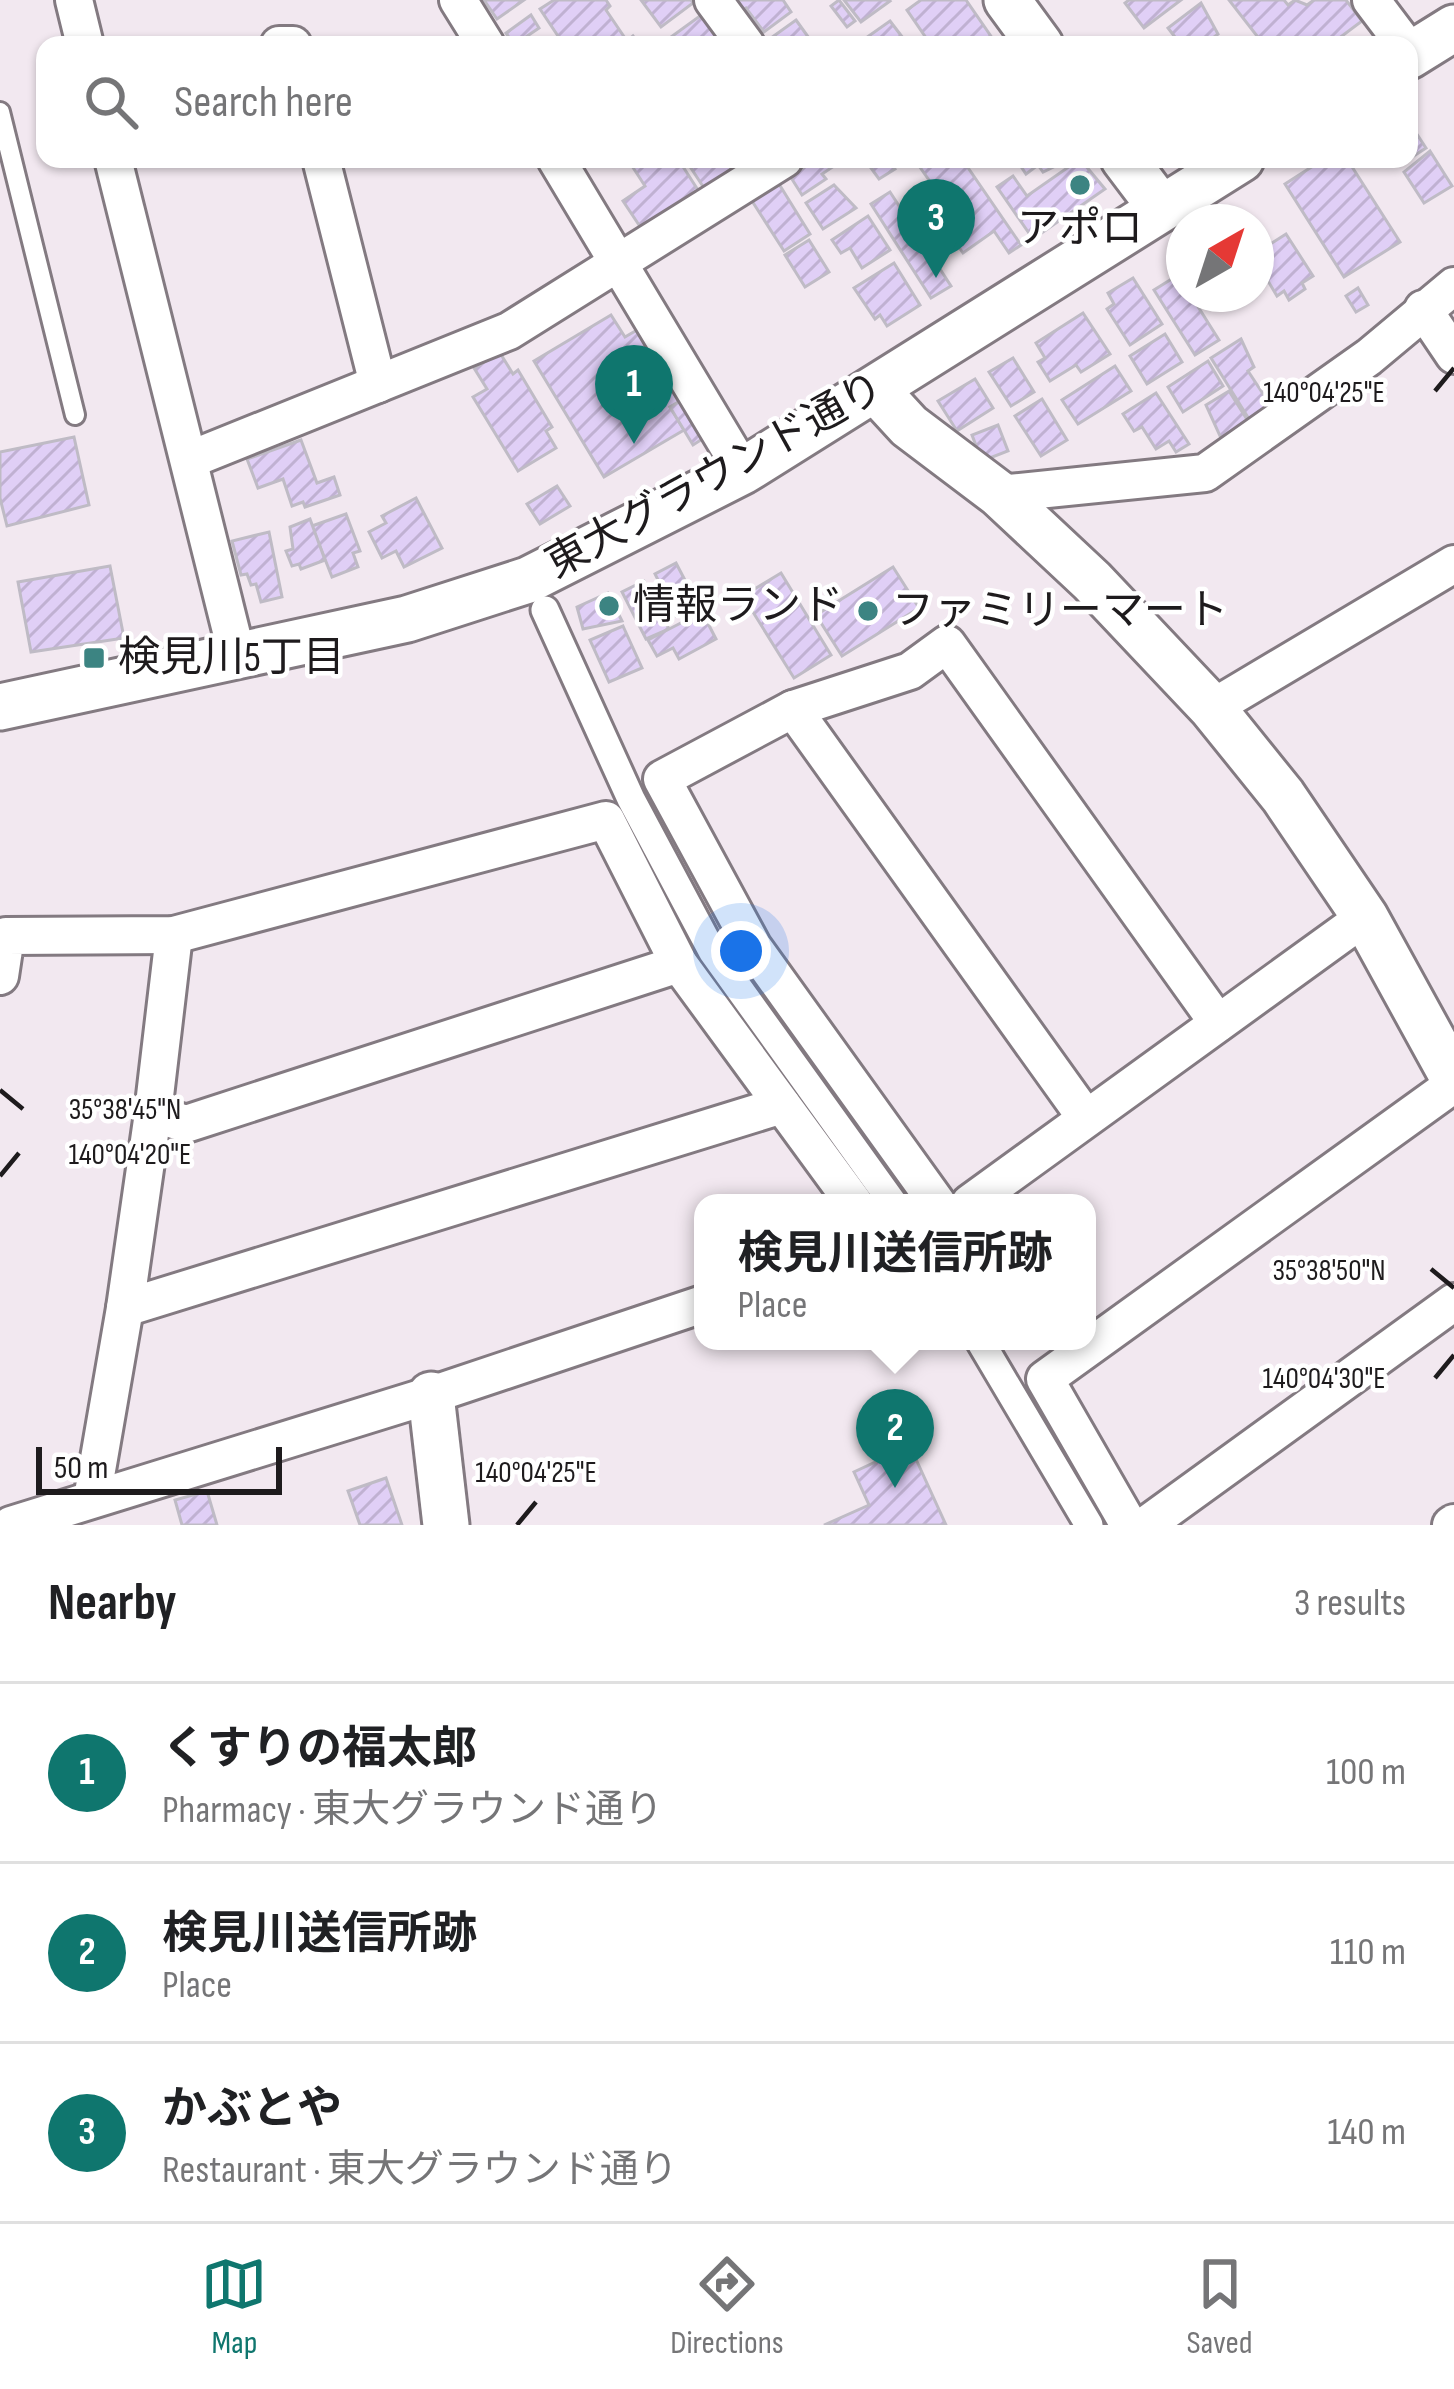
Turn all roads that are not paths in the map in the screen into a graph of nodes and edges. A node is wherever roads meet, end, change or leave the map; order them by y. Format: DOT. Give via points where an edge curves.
graph roads {
  1 [pos="74,0"];
  2 [pos="458,0"];
  3 [pos="713,0"];
  4 [pos="1007,0"];
  5 [pos="1371,0"];
  6 [pos="1454,28"];
  7 [pos="83,36"];
  8 [pos="480,36"];
  9 [pos="739,36"];
  10 [pos="1033,36"];
  11 [pos="1397,36"];
  12 [pos="1418,47"];
  13 [pos="0,112"];
  14 [pos="115,168"];
  15 [pos="323,168"];
  16 [pos="561,168"];
  17 [pos="769,168"];
  18 [pos="1131,168"];
  19 [pos="1226,168"];
  20 [pos="1161,208"];
  21 [pos="618,262"];
  22 [pos="1454,286"];
  23 [pos="1423,309"];
  24 [pos="1454,355"];
  25 [pos="378,385"];
  26 [pos="875,388"];
  27 [pos="75,415"];
  28 [pos="189,460"];
  29 [pos="743,471"];
  30 [pos="999,494"];
  31 [pos="1454,564"];
  32 [pos="545,610"];
  33 [pos="238,659"];
  34 [pos="0,707"];
  35 [pos="1212,708"];
  36 [pos="793,710"];
  37 [pos="1365,917"];
  38 [pos="174,935"];
  39 [pos="3,936"];
  40 [pos="679,964"];
  41 [pos="0,976"];
  42 [pos="1218,1023"];
  43 [pos="1454,1081"];
  44 [pos="782,1105"];
  45 [pos="152,1113"];
  46 [pos="1086,1118"];
  47 [pos="847,1194"];
  48 [pos="887,1194"];
  49 [pos="931,1194"];
  50 [pos="982,1194"];
  51 [pos="1454,1302"];
  52 [pos="694,1307"];
  53 [pos="124,1308"];
  54 [pos="1096,1341"];
  55 [pos="985,1350"];
  56 [pos="1084,1350"];
  57 [pos="431,1395"];
  58 [pos="92,1499"];
  59 [pos="11,1525"];
  60 [pos="446,1525"];
  61 [pos="1089,1525"];
  62 [pos="1129,1525"];
  63 [pos="1146,1525"];
  1 -- 7 [label="street"];
  2 -- 8 [label="street"];
  3 -- 9 [label="street"];
  4 -- 10 [label="street"];
  5 -- 11 [label="street"];
  6 -- 12 [label="street"];
  13 -- 27 [label="lane"];
  14 -- 28 [label="street"];
  15 -- 25 [label="street"];
  16 -- 21 [label="street"];
  17 -- 21 [label="street"];
  18 -- 20 [label="street"];
  19 -- 20 [label="street, 東大グラウンド通り"];
  20 -- 26 [label="street, 東大グラウンド通り"];
  21 -- 25 [label="street" via="509,331"];
  21 -- 29 [label="street"];
  22 -- 23 [label="street"];
  23 -- 24 [label="street"];
  23 -- 30 [label="street" via="1369,357 1204,473"];
  25 -- 28 [label="street"];
  26 -- 29 [label="street, 東大グラウンド通り"];
  26 -- 30 [label="street" via="908,426"];
  28 -- 33 [label="street"];
  29 -- 33 [label="street, 東大グラウンド通り" via="528,580"];
  30 -- 35 [label="street"];
  31 -- 35 [label="street"];
  32 -- 48 [label="street" via="712,951"];
  33 -- 34 [label="street, 東大グラウンド通り"];
  35 -- 37 [label="street"];
  36 -- 42 [label="street" via="910,671 947,644"];
  36 -- 46 [label="street"];
  36 -- 49 [label="street" via="662,778 753,947"];
  37 -- 42 [label="street"];
  37 -- 43 [label="street"];
  38 -- 39 [label="street"];
  38 -- 40 [label="street" via="606,820"];
  38 -- 45 [label="street"];
  39 -- 41 [label="street"];
  40 -- 44 [label="street"];
  40 -- 45 [label="street" via="186,1124"];
  42 -- 46 [label="street"];
  43 -- 54 [label="street"];
  44 -- 47 [label="street"];
  44 -- 53 [label="street"];
  45 -- 53 [label="street"];
  46 -- 50 [label="street"];
  51 -- 63 [label="street"];
  52 -- 57 [label="street"];
  53 -- 58 [label="street"];
  55 -- 61 [label="street"];
  56 -- 62 [label="street" via="1045,1378"];
  57 -- 58 [label="street"];
  57 -- 60 [label="street"];
  58 -- 59 [label="street"];
}
